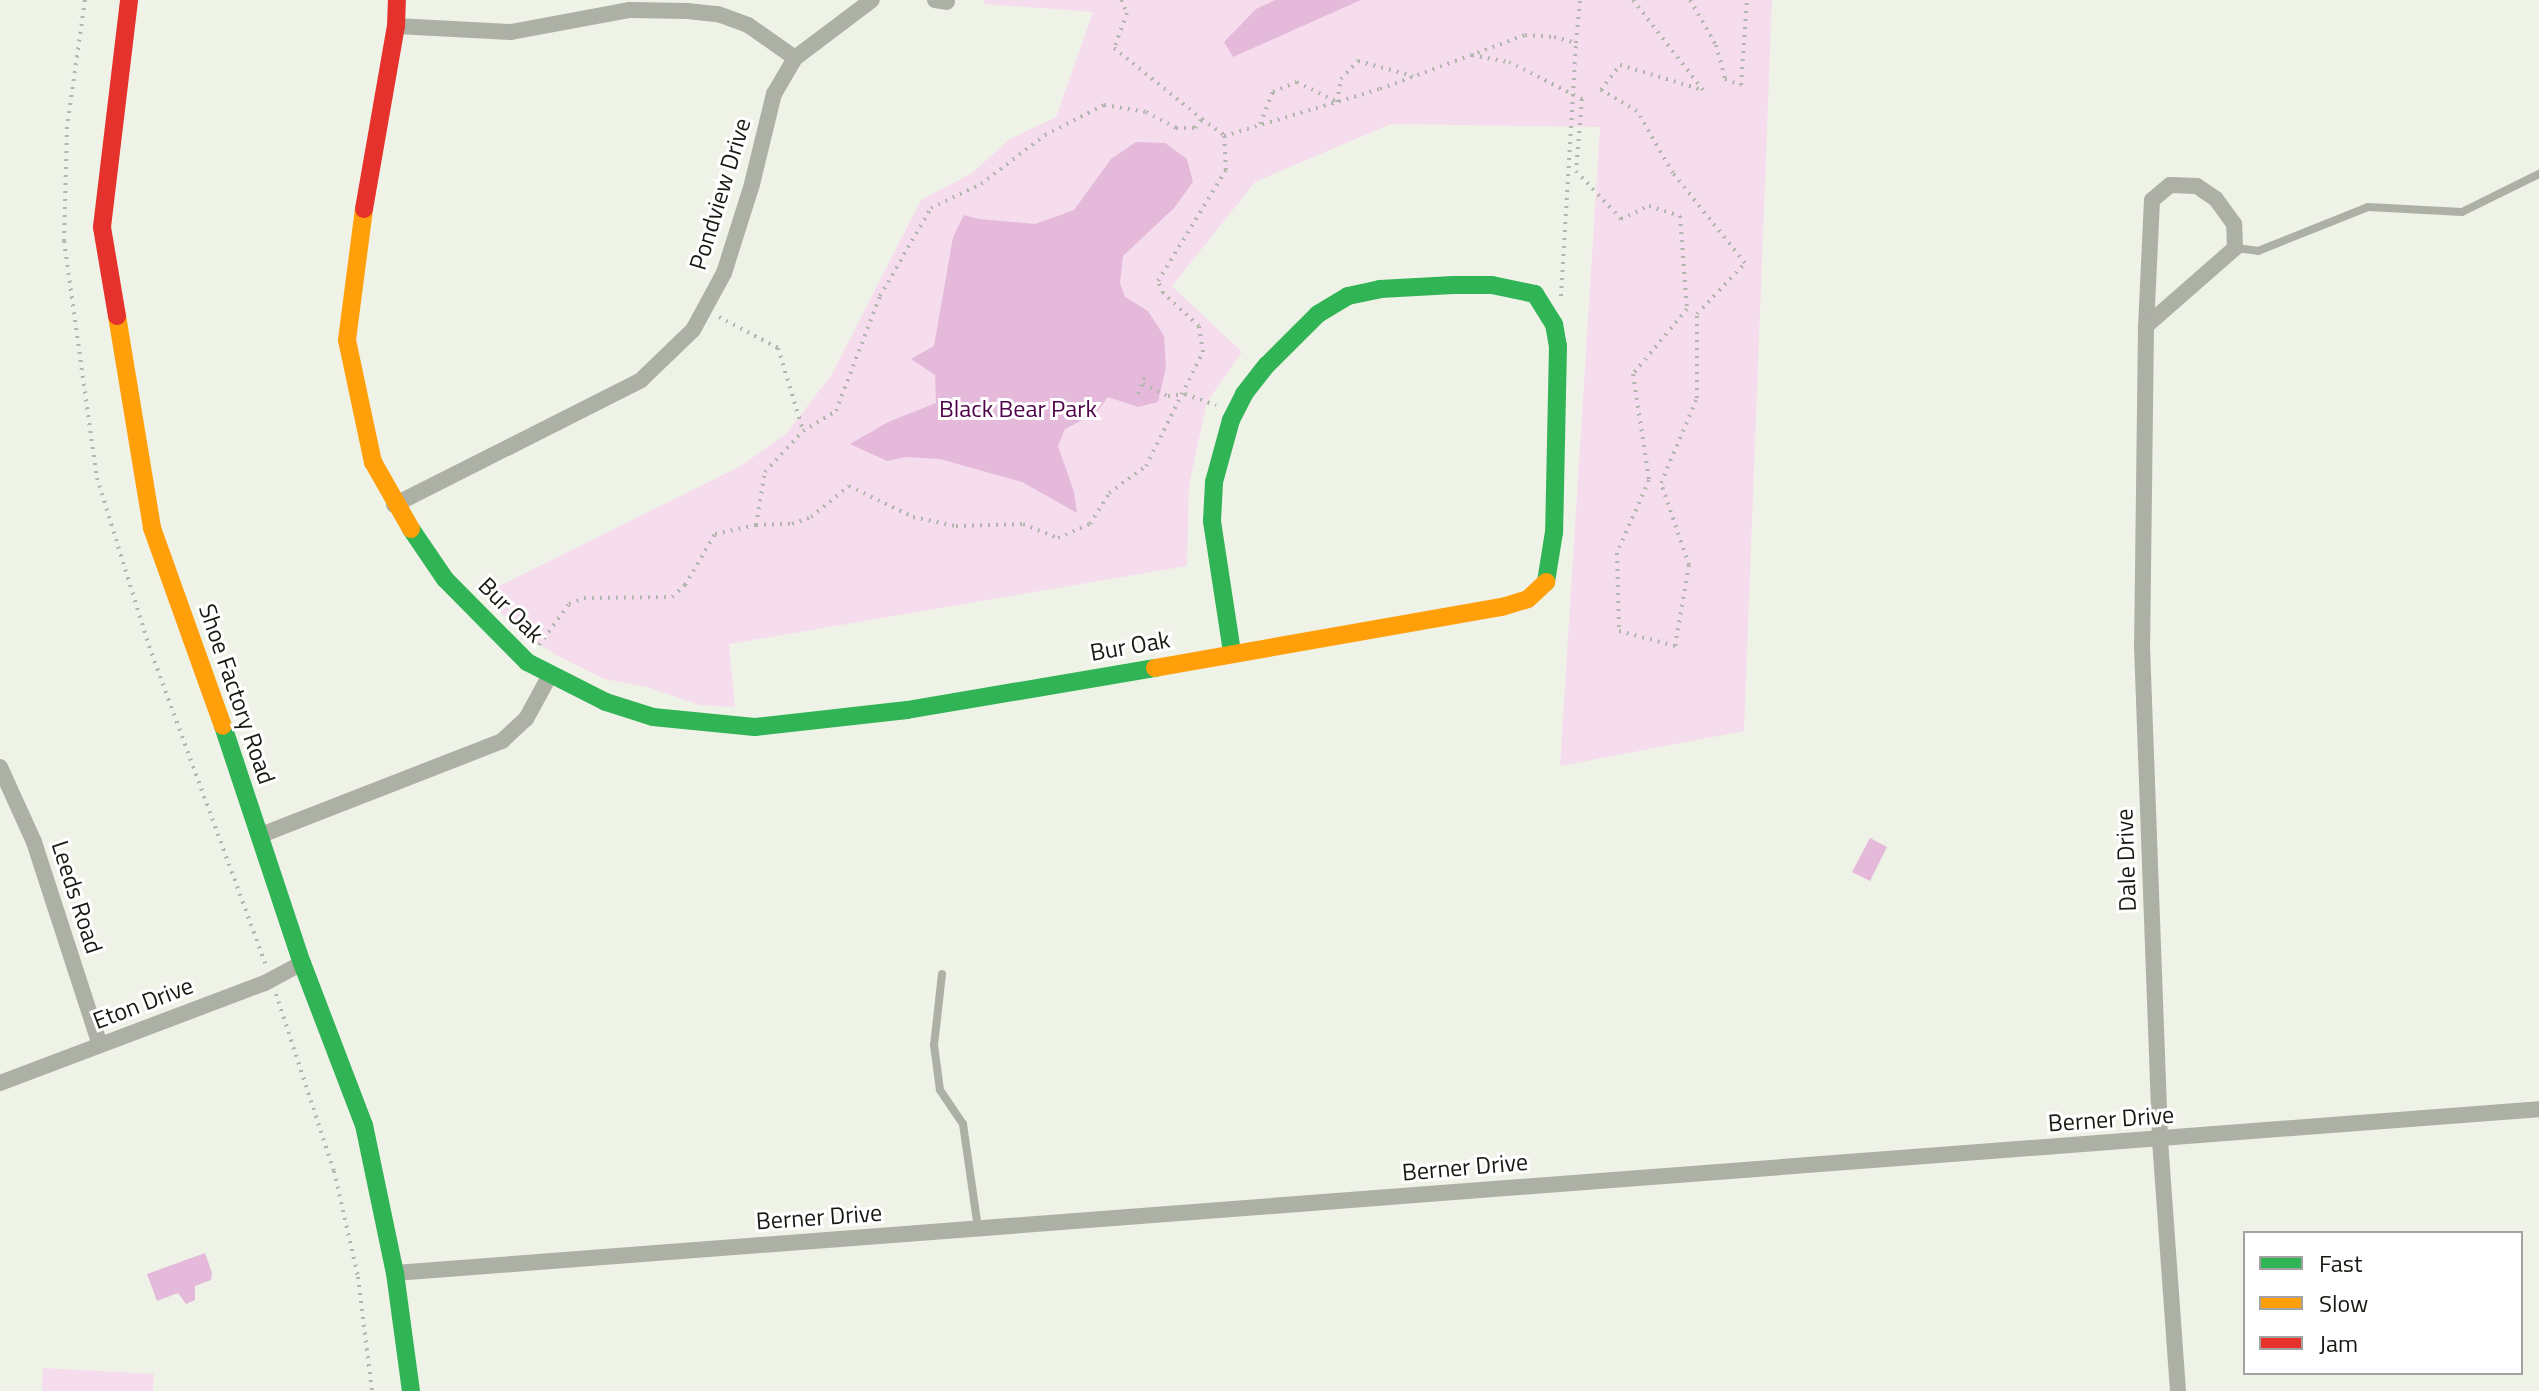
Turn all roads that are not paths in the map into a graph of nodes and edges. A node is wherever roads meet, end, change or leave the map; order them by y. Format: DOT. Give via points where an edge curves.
graph roads {
  1 [pos="129,0"];
  2 [pos="397,0"];
  3 [pos="872,0"];
  4 [pos="396,26"];
  5 [pos="795,58"];
  6 [pos="2539,174"];
  7 [pos="2235,248"];
  8 [pos="2146,326"];
  9 [pos="394,505"];
  10 [pos="1232,652"];
  11 [pos="550,675"];
  12 [pos="0,767"];
  13 [pos="261,835"];
  14 [pos="302,963"];
  15 [pos="942,974"];
  16 [pos="100,1045"];
  17 [pos="0,1083"];
  18 [pos="2539,1109"];
  19 [pos="2160,1140"];
  20 [pos="978,1229"];
  21 [pos="395,1273"];
  22 [pos="411,1391"];
  23 [pos="2178,1391"];
  1 -- 13 [label="street, Shoe Factory Road" via="102,227 152,528"];
  2 -- 4 [label="street, Bur Oak"];
  3 -- 5 [label="street, Pondview Drive"];
  4 -- 5 [label="street" via="511,32 630,10 687,11 718,14 748,25"];
  4 -- 9 [label="street, Bur Oak" via="367,184 347,340 373,462"];
  5 -- 9 [label="street, Pondview Drive" via="774,94 724,273 693,330 641,380"];
  6 -- 7 [label="lane" via="2462,212 2368,207 2258,251"];
  7 -- 8 [label="street"];
  7 -- 8 [label="street, Dale Drive" via="2234,224 2216,199 2197,186 2170,185 2152,200"];
  8 -- 19 [label="street, Dale Drive" via="2142,638"];
  9 -- 11 [label="street, Bur Oak" via="445,579 527,662"];
  10 -- 10 [label="street, Bur Oak" via="1212,521 1214,482 1244,394 1290,338 1348,296 1414,286 1492,285 1535,294 1554,324 1558,346 1554,532 1546,584 1528,599 1502,607"];
  10 -- 11 [label="street, Bur Oak" via="907,710 755,727 653,717"];
  11 -- 13 [label="street" via="526,719 502,741"];
  12 -- 16 [label="street, Leeds Road" via="34,842"];
  13 -- 14 [label="street, Shoe Factory Road"];
  14 -- 16 [label="street, Eton Drive" via="265,983"];
  14 -- 21 [label="street, Shoe Factory Road" via="364,1125"];
  15 -- 20 [label="lane" via="934,1045 940,1090 963,1124"];
  16 -- 17 [label="street, Eton Drive"];
  18 -- 19 [label="street, Berner Drive"];
  19 -- 20 [label="street, Berner Drive" via="1575,1180"];
  19 -- 23 [label="street, Dale Drive"];
  20 -- 21 [label="street, Berner Drive"];
  21 -- 22 [label="street, Shoe Factory Road"];
}
